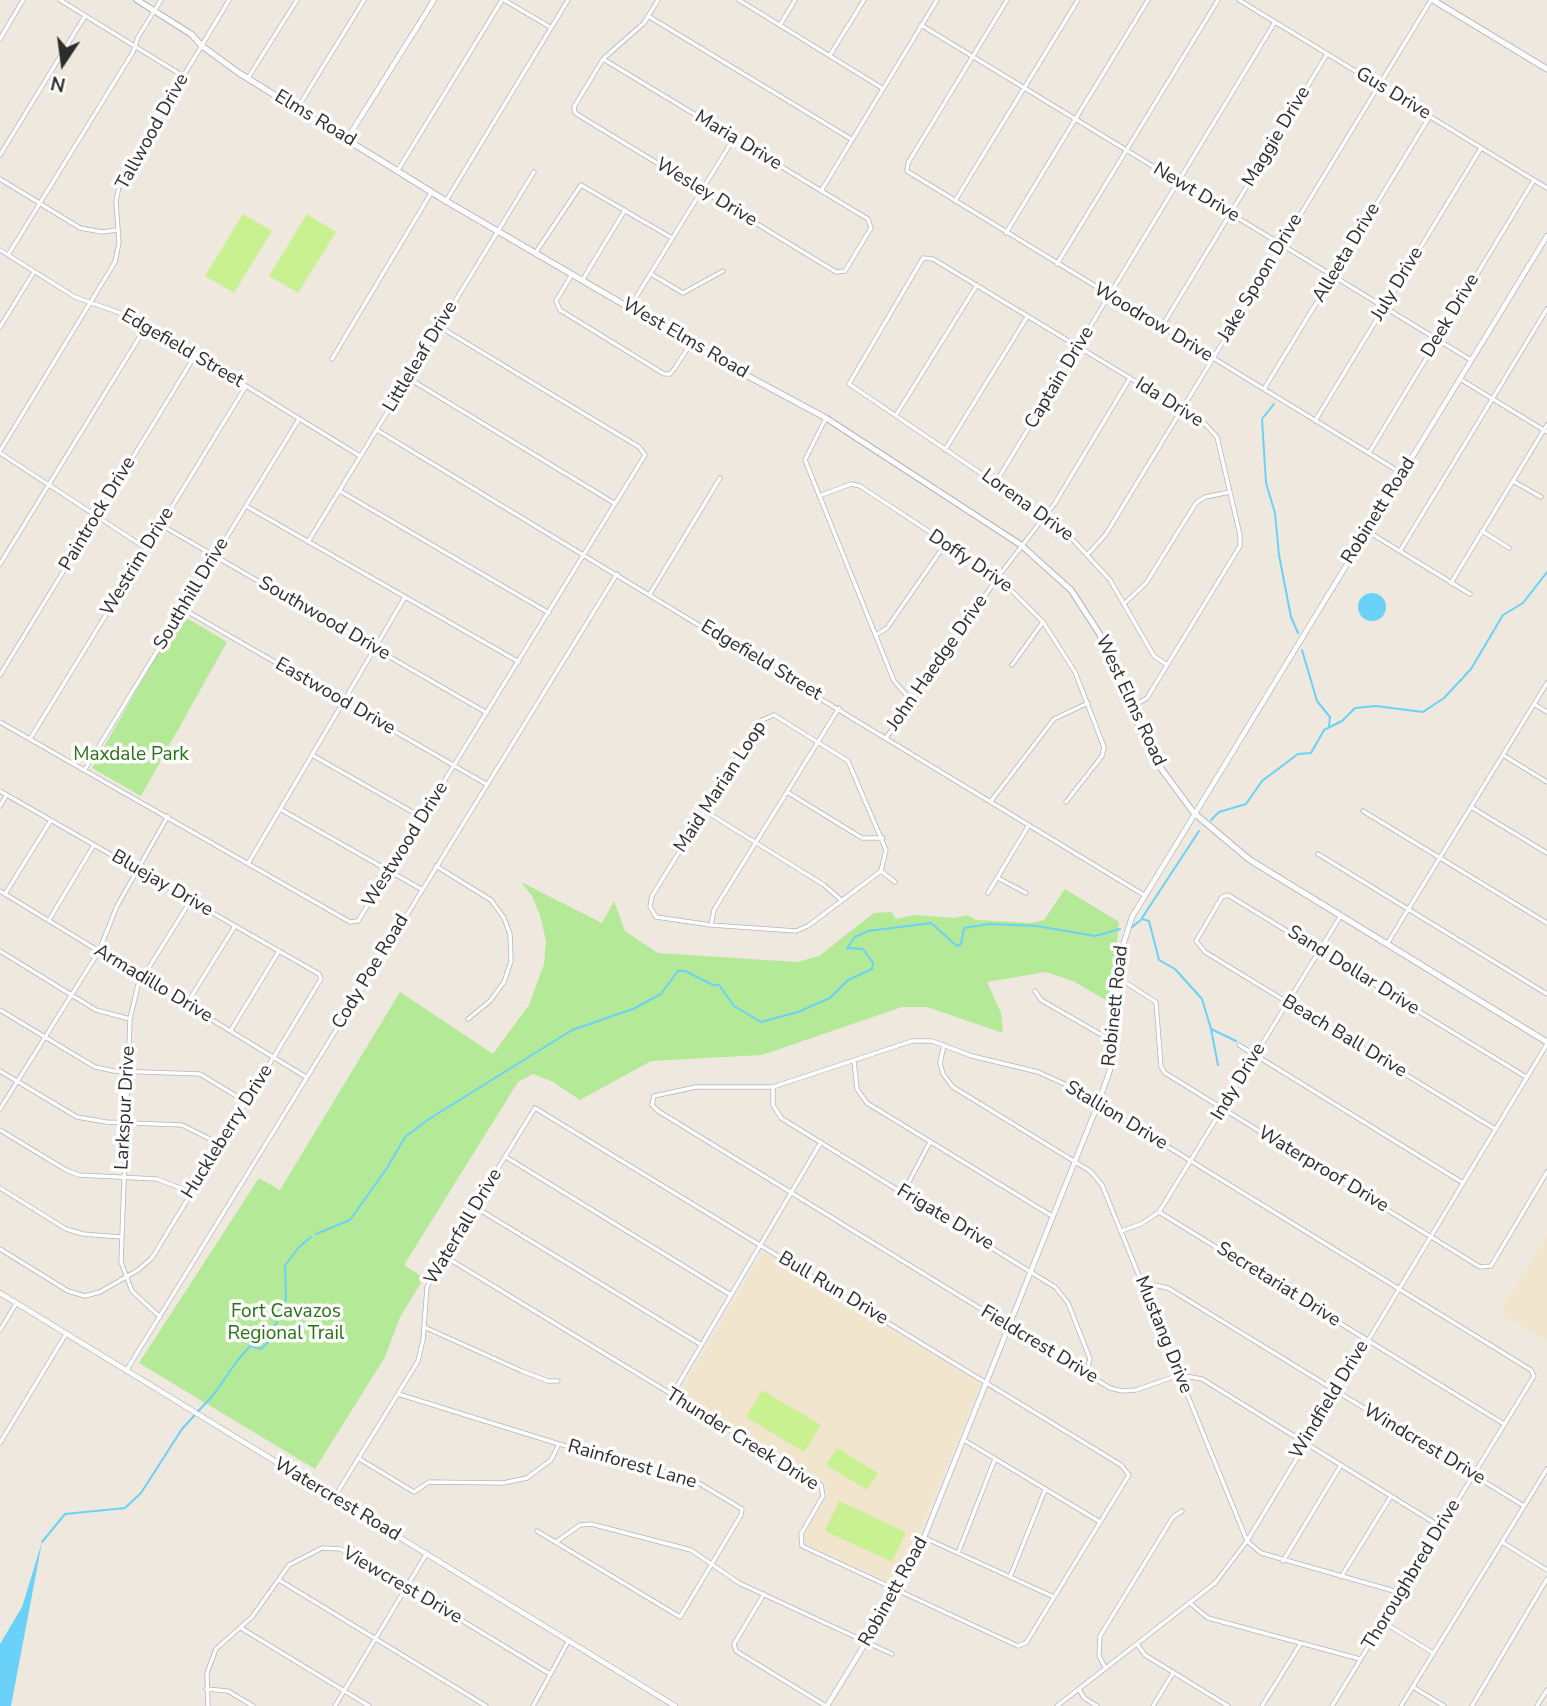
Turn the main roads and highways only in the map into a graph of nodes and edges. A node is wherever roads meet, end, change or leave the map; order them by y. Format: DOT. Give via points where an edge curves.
graph roads {
  1 [pos="137,0"];
  2 [pos="1432,0"];
  3 [pos="1547,69"];
  4 [pos="498,231"];
  5 [pos="1547,1043"];
  1 -- 4 [label="main road, Elms Road" via="248,78"];
  2 -- 3 [label="main road"];
  4 -- 5 [label="main road, West Elms Road" via="826,418 1021,545 1071,590 1086,612 1109,651 1157,763 1194,813 1235,849"];
}
